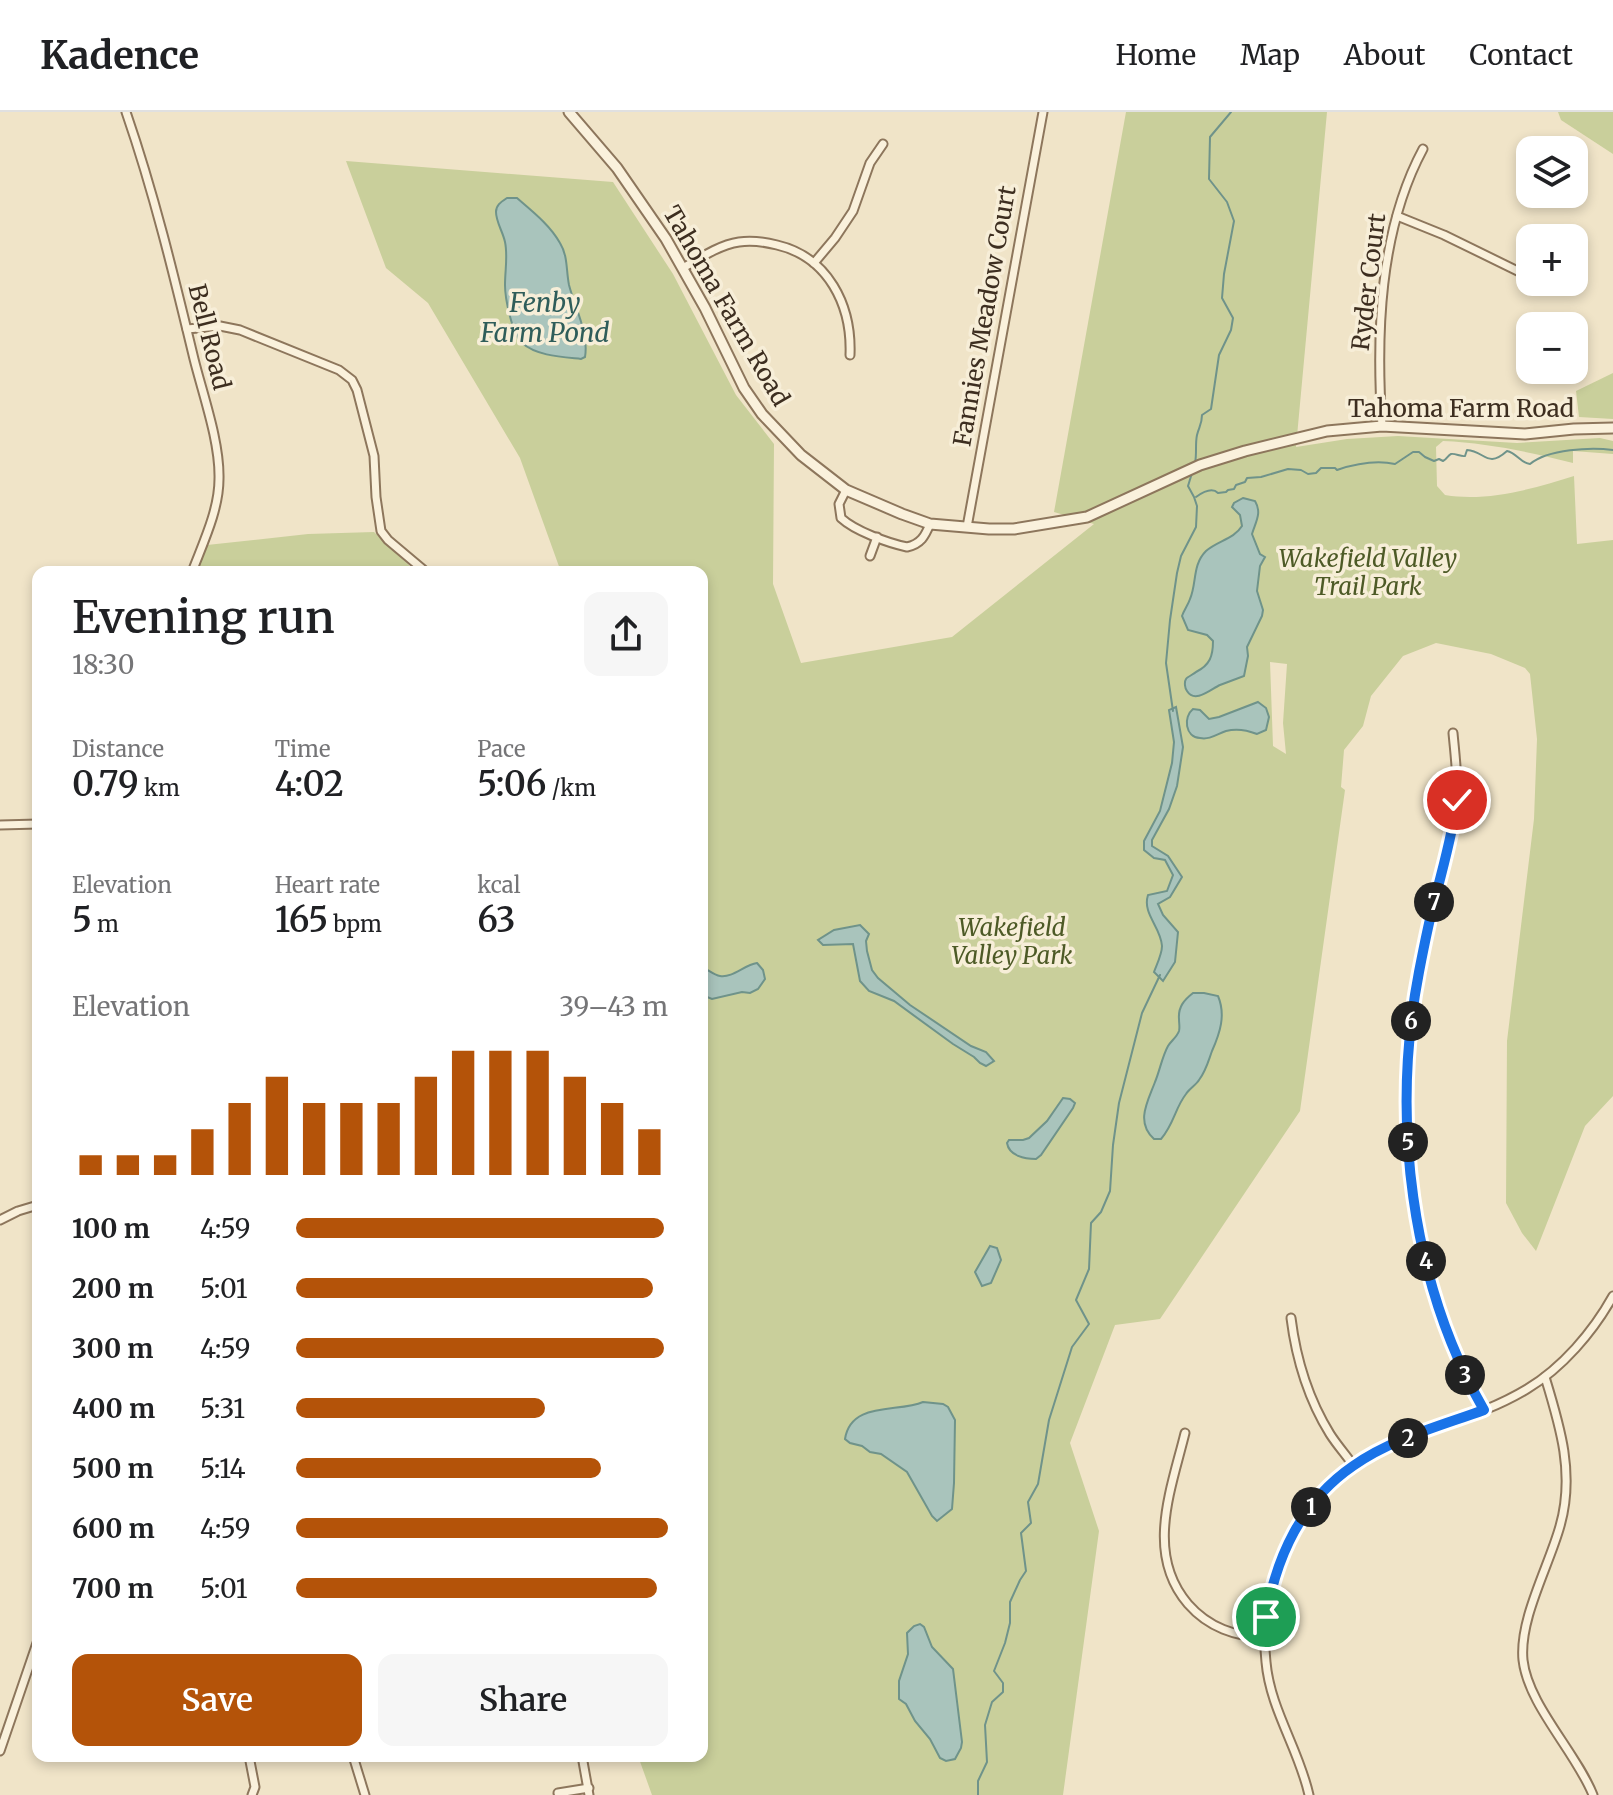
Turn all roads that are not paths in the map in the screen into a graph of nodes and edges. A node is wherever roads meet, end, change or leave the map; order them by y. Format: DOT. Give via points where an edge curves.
graph roads {
  1 [pos="126,112"];
  2 [pos="569,112"];
  3 [pos="1043,112"];
  4 [pos="883,144"];
  5 [pos="1423,149"];
  6 [pos="1397,216"];
  7 [pos="814,263"];
  8 [pos="683,268"];
  9 [pos="1516,270"];
  10 [pos="187,329"];
  11 [pos="850,355"];
  12 [pos="1382,426"];
  13 [pos="1613,428"];
  14 [pos="846,490"];
  15 [pos="930,524"];
  16 [pos="967,527"];
  17 [pos="877,537"];
  18 [pos="870,556"];
  19 [pos="194,566"];
  20 [pos="419,566"];
  21 [pos="1453,733"];
  22 [pos="32,824"];
  23 [pos="0,825"];
  24 [pos="32,1207"];
  25 [pos="0,1220"];
  26 [pos="1613,1296"];
  27 [pos="1291,1318"];
  28 [pos="1545,1377"];
  29 [pos="1484,1410"];
  30 [pos="1185,1433"];
  31 [pos="1353,1465"];
  32 [pos="1265,1638"];
  33 [pos="32,1658"];
  34 [pos="0,1751"];
  35 [pos="250,1762"];
  36 [pos="355,1762"];
  37 [pos="583,1762"];
  38 [pos="589,1792"];
  39 [pos="558,1793"];
  40 [pos="252,1795"];
  41 [pos="365,1795"];
  42 [pos="1309,1795"];
  43 [pos="1593,1795"];
  1 -- 10 [label="street, Bell Road"];
  2 -- 8 [label="street, Tahoma Farm Road" via="617,168"];
  3 -- 16 [label="street, Fannies Meadow Court"];
  4 -- 7 [label="street" via="870,163 853,211"];
  5 -- 6 [label="street, Ryder Court"];
  6 -- 9 [label="street"];
  6 -- 12 [label="street, Ryder Court" via="1380,334"];
  7 -- 8 [label="street" via="788,248 752,241 729,244"];
  7 -- 11 [label="street" via="842,300"];
  8 -- 14 [label="street, Tahoma Farm Road" via="762,414 801,455"];
  10 -- 19 [label="street, Bell Road" via="219,470 217,498"];
  10 -- 20 [label="street" via="240,330 352,380 374,456 381,531"];
  12 -- 13 [label="street, Tahoma Farm Road" via="1525,434"];
  12 -- 16 [label="street, Tahoma Farm Road" via="1327,431 1245,451 1200,465 1087,517 1014,529"];
  14 -- 15 [label="street, Tahoma Farm Road"];
  14 -- 17 [label="street" via="839,504 841,518"];
  15 -- 16 [label="street, Tahoma Farm Road"];
  15 -- 17 [label="street" via="913,546"];
  17 -- 18 [label="street"];
  21 -- 29 [label="street" via="1455,815 1413,1003 1407,1129 1415,1208 1433,1285 1468,1382"];
  22 -- 23 [label="street"];
  24 -- 25 [label="street"];
  26 -- 28 [label="street" via="1587,1335"];
  27 -- 31 [label="street" via="1319,1414"];
  28 -- 29 [label="street"];
  28 -- 43 [label="street" via="1564,1445 1567,1482 1561,1525 1529,1615 1523,1660 1533,1692"];
  29 -- 31 [label="street"];
  30 -- 32 [label="street" via="1164,1527 1171,1578 1191,1608 1216,1627"];
  31 -- 32 [label="street" via="1309,1509 1289,1541 1272,1587"];
  32 -- 42 [label="street" via="1274,1700"];
  33 -- 34 [label="street"];
  35 -- 40 [label="street"];
  36 -- 41 [label="street"];
  37 -- 38 [label="street"];
  38 -- 39 [label="street"];
}
